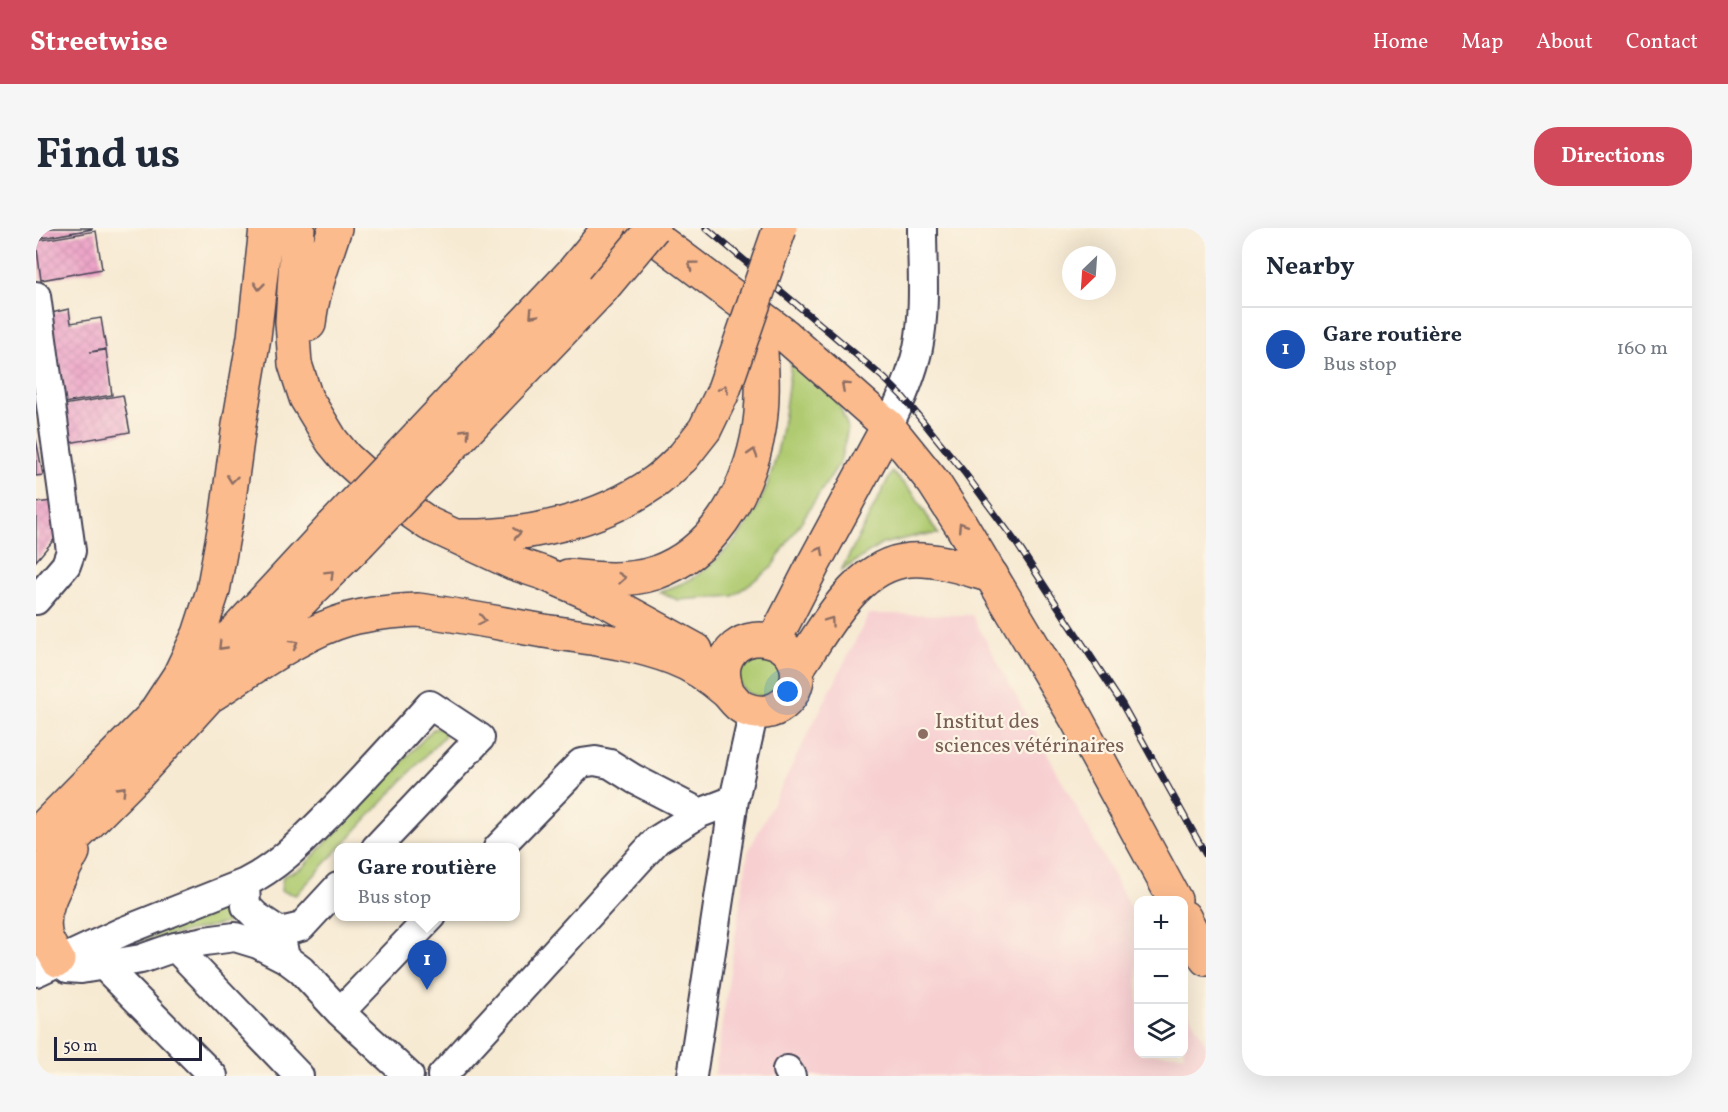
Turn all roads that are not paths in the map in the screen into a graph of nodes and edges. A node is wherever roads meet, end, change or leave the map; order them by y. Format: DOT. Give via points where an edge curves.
graph roads {
  1 [pos="266,228"];
  2 [pos="298,228"];
  3 [pos="335,228"];
  4 [pos="609,228"];
  5 [pos="642,228"];
  6 [pos="653,228"];
  7 [pos="780,228"];
  8 [pos="922,228"];
  9 [pos="36,296"];
  10 [pos="759,316"];
  11 [pos="321,422"];
  12 [pos="888,426"];
  13 [pos="414,464"];
  14 [pos="346,535"];
  15 [pos="459,536"];
  16 [pos="543,573"];
  17 [pos="992,576"];
  18 [pos="36,600"];
  19 [pos="774,641"];
  20 [pos="797,669"];
  21 [pos="726,679"];
  22 [pos="208,697"];
  23 [pos="754,711"];
  24 [pos="150,720"];
  25 [pos="734,800"];
  26 [pos="700,813"];
  27 [pos="88,824"];
  28 [pos="36,835"];
  29 [pos="381,843"];
  30 [pos="503,843"];
  31 [pos="36,876"];
  32 [pos="245,883"];
  33 [pos="334,892"];
  34 [pos="1173,896"];
  35 [pos="427,921"];
  36 [pos="1188,925"];
  37 [pos="283,945"];
  38 [pos="175,947"];
  39 [pos="1206,959"];
  40 [pos="47,966"];
  41 [pos="104,966"];
  42 [pos="340,1012"];
  43 [pos="213,1076"];
  44 [pos="299,1076"];
  45 [pos="409,1076"];
  46 [pos="442,1076"];
  47 [pos="692,1076"];
  1 -- 24 [label="main road, one-way" via="254,337 213,591 179,676"];
  2 -- 11 [label="main road" via="292,322 295,364 306,398"];
  3 -- 11 [label="main road" via="310,312 310,379"];
  4 -- 13 [label="main road, one-way"];
  10 -- 5 [label="main road, one-way"];
  13 -- 6 [label="main road, one-way, bridge" via="602,289"];
  15 -- 7 [label="main road, one-way, bridge" via="536,530 590,515 655,482 683,457 705,429 723,392"];
  8 -- 12 [label="street" via="923,300 918,347 903,397"];
  9 -- 18 [label="street" via="71,551 66,565"];
  12 -- 10 [label="main road, one-way" via="820,364"];
  16 -- 10 [label="main road, one-way" via="604,579 653,573 675,565 697,550 717,528 746,477 757,440"];
  11 -- 15 [label="main road" via="346,458 386,494 429,524"];
  17 -- 12 [label="main road, one-way" via="934,483"];
  19 -- 12 [label="main road, one-way"];
  13 -- 14 [label="main road, bridge"];
  22 -- 14 [label="main road, one-way"];
  14 -- 24 [label="main road, one-way"];
  15 -- 16 [label="main road"];
  16 -- 21 [label="main road" via="608,601"];
  20 -- 17 [label="main road, one-way" via="850,592 890,564 911,560 940,563"];
  17 -- 34 [label="main road" via="1076,718"];
  19 -- 20 [label="main road" via="785,647"];
  19 -- 21 [label="main road" via="762,638 738,645 729,654"];
  20 -- 23 [label="main road" via="794,692 787,701 766,712"];
  22 -- 21 [label="main road, one-way" via="309,636 348,619 418,610 639,647"];
  21 -- 23 [label="main road" via="734,701"];
  27 -- 22 [label="main road, one-way"];
  23 -- 25 [label="street"];
  24 -- 28 [label="main road"];
  25 -- 26 [label="street"];
  25 -- 47 [label="street"];
  26 -- 30 [label="street" via="610,764 581,763"];
  26 -- 46 [label="street" via="657,840"];
  27 -- 31 [label="main road"];
  27 -- 40 [label="main road" via="45,908"];
  29 -- 32 [label="street" via="480,738 430,705 305,838 267,872"];
  32 -- 37 [label="street" via="246,906"];
  32 -- 40 [label="street"];
  33 -- 37 [label="street"];
  35 -- 42 [label="street"];
  36 -- 39 [label="main road"];
  37 -- 38 [label="street" via="235,938"];
  37 -- 42 [label="street"];
  38 -- 41 [label="street"];
  38 -- 44 [label="street"];
  40 -- 41 [label="street"];
  41 -- 43 [label="street"];
  42 -- 45 [label="street"];
}
